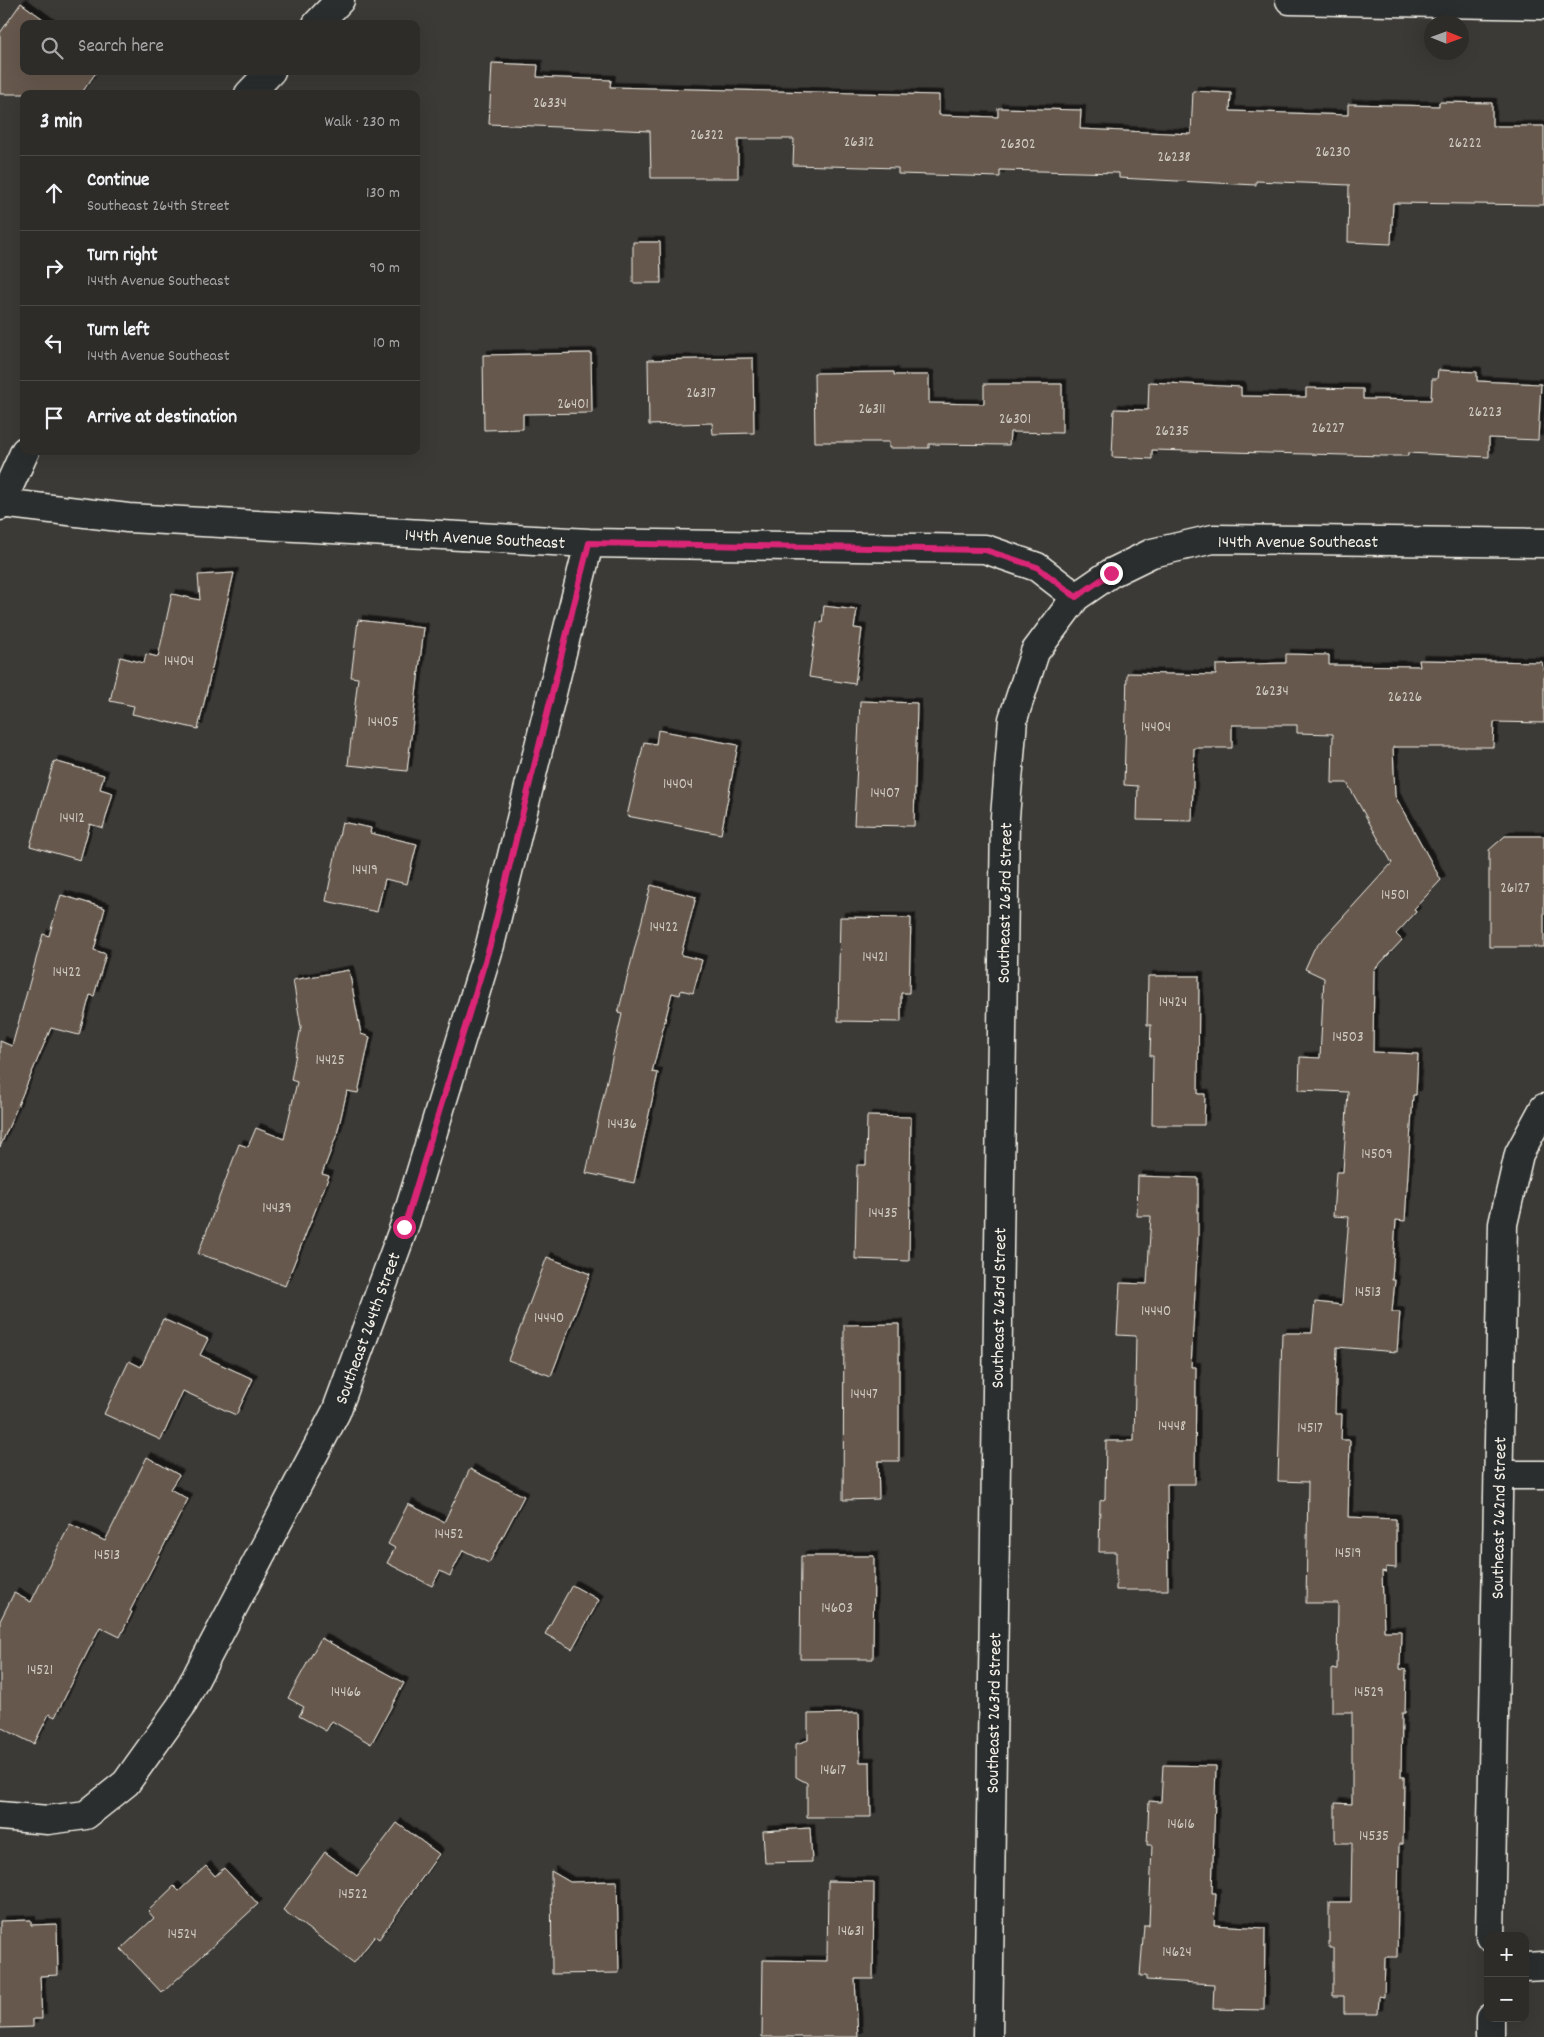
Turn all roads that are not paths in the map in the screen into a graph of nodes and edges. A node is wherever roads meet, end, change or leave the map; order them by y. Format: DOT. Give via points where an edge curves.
graph roads {
  1 [pos="340,0"];
  2 [pos="1290,0"];
  3 [pos="1544,5"];
  4 [pos="321,20"];
  5 [pos="267,75"];
  6 [pos="253,90"];
  7 [pos="23,455"];
  8 [pos="1,505"];
  9 [pos="589,543"];
  10 [pos="1544,543"];
  11 [pos="1076,597"];
  12 [pos="1544,1108"];
  13 [pos="1499,1475"];
  14 [pos="1544,1475"];
  15 [pos="0,1816"];
  16 [pos="1490,1932"];
  17 [pos="1544,1966"];
  18 [pos="1529,1967"];
  19 [pos="1490,2022"];
  20 [pos="988,2037"];
  21 [pos="1490,2037"];
  1 -- 4 [label="street"];
  2 -- 3 [label="street"];
  5 -- 6 [label="street"];
  7 -- 8 [label="street"];
  8 -- 9 [label="street, 144th Avenue Southeast" via="128,518"];
  9 -- 11 [label="street, 144th Avenue Southeast" via="985,550 1037,567"];
  9 -- 15 [label="street, Southeast 264th Street" via="490,945 404,1227 336,1412 175,1714 126,1783 86,1815 48,1820"];
  10 -- 11 [label="street, 144th Avenue Southeast" via="1213,539 1152,553 1111,573"];
  11 -- 20 [label="street, Southeast 263rd Street" via="1035,652 1013,719 1005,817"];
  12 -- 13 [label="street, Southeast 262nd Street" via="1519,1154 1503,1224"];
  13 -- 14 [label="street"];
  13 -- 16 [label="street, Southeast 262nd Street"];
  17 -- 18 [label="street"];
  19 -- 21 [label="street"];
}
